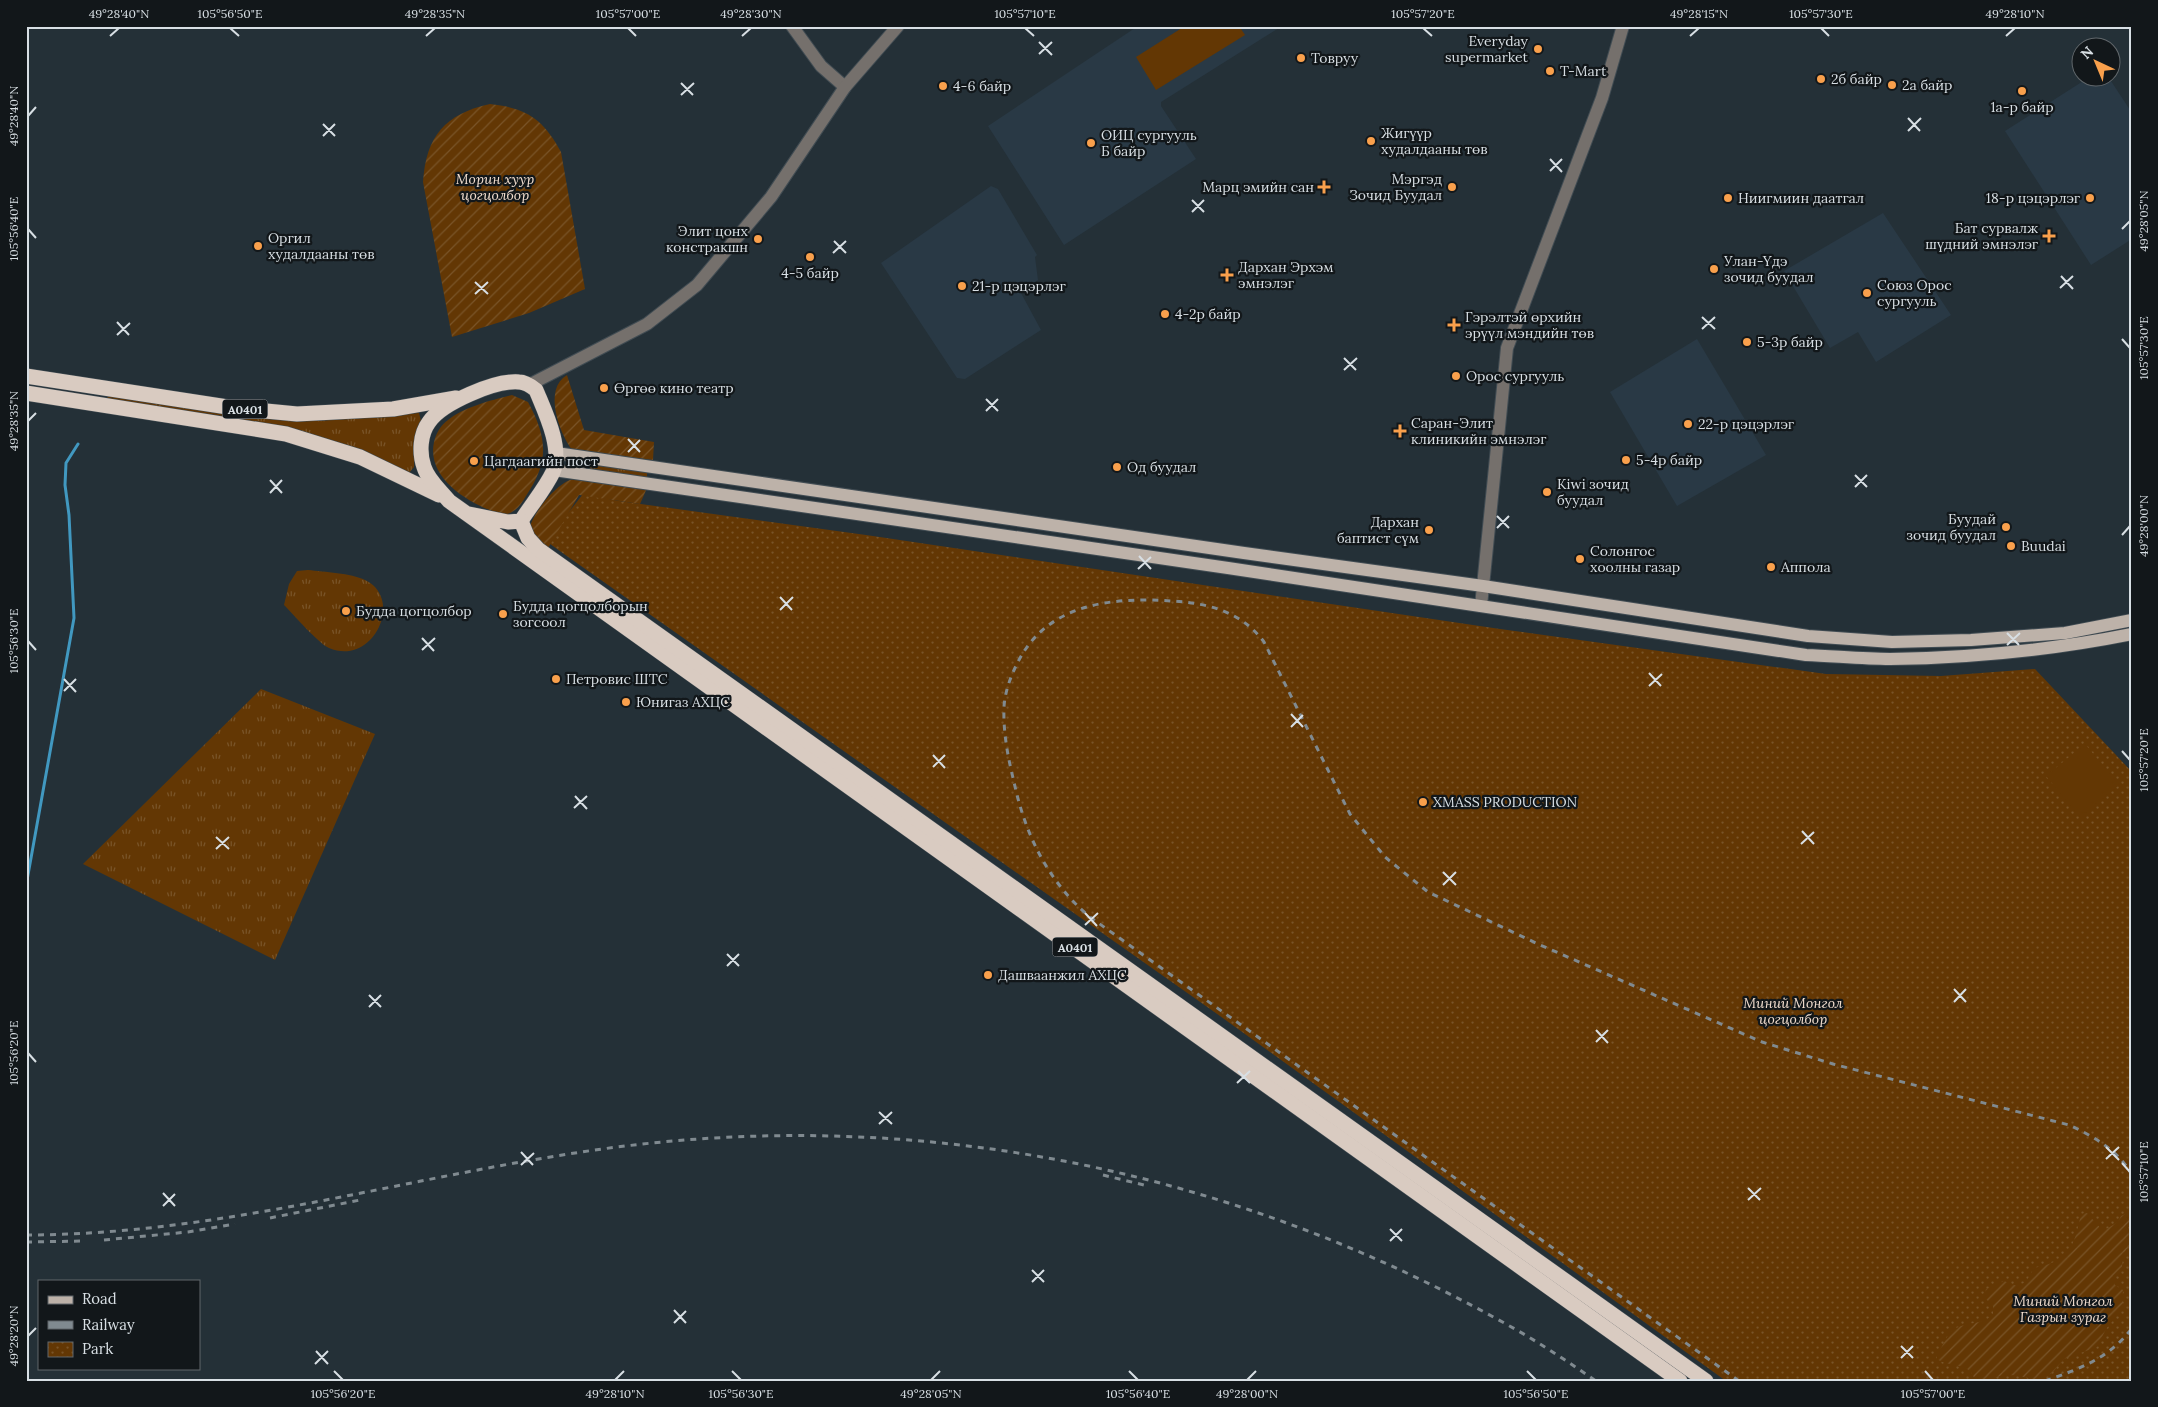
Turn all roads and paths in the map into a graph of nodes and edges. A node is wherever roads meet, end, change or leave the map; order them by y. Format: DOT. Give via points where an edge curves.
graph roads {
  1 [pos="792,26"];
  2 [pos="898,26"];
  3 [pos="1623,26"];
  4 [pos="845,88"];
  5 [pos="26,376"];
  6 [pos="529,385"];
  7 [pos="94,386"];
  8 [pos="26,393"];
  9 [pos="465,396"];
  10 [pos="92,402"];
  11 [pos="556,453"];
  12 [pos="554,470"];
  13 [pos="449,501"];
  14 [pos="469,514"];
  15 [pos="521,521"];
  16 [pos="1483,586"];
  17 [pos="1481,606"];
  18 [pos="2132,620"];
  19 [pos="2132,634"];
  20 [pos="1680,1381"];
  21 [pos="1706,1381"];
  1 -- 4 [label="street" via="821,66"];
  2 -- 4 [label="street"];
  3 -- 16 [label="street" via="1602,98 1507,348"];
  4 -- 6 [label="street" via="771,197 697,285 647,324"];
  5 -- 7 [label="highway, A0401"];
  6 -- 9 [label="highway, A0401" via="505,383"];
  6 -- 11 [label="highway" via="536,390 542,403"];
  7 -- 9 [label="highway, A0401" via="234,408 297,414 393,409"];
  7 -- 10 [label="highway"];
  8 -- 10 [label="highway, A0401"];
  9 -- 13 [label="highway, A0401" via="434,416 428,423 421,446 427,474"];
  10 -- 13 [label="highway, A0401" via="286,434 360,458"];
  11 -- 12 [label="highway"];
  11 -- 16 [label="main road"];
  12 -- 15 [label="highway"];
  12 -- 17 [label="main road"];
  13 -- 14 [label="highway, A0401"];
  14 -- 15 [label="highway, A0401" via="508,522"];
  14 -- 20 [label="highway, A0401"];
  15 -- 21 [label="highway, A0401" via="528,538 538,549"];
  16 -- 17 [label="street"];
  16 -- 18 [label="main road" via="1746,628 1892,642 2065,633"];
  17 -- 19 [label="main road" via="1806,655 1879,658 1967,655 2059,647"];
}
